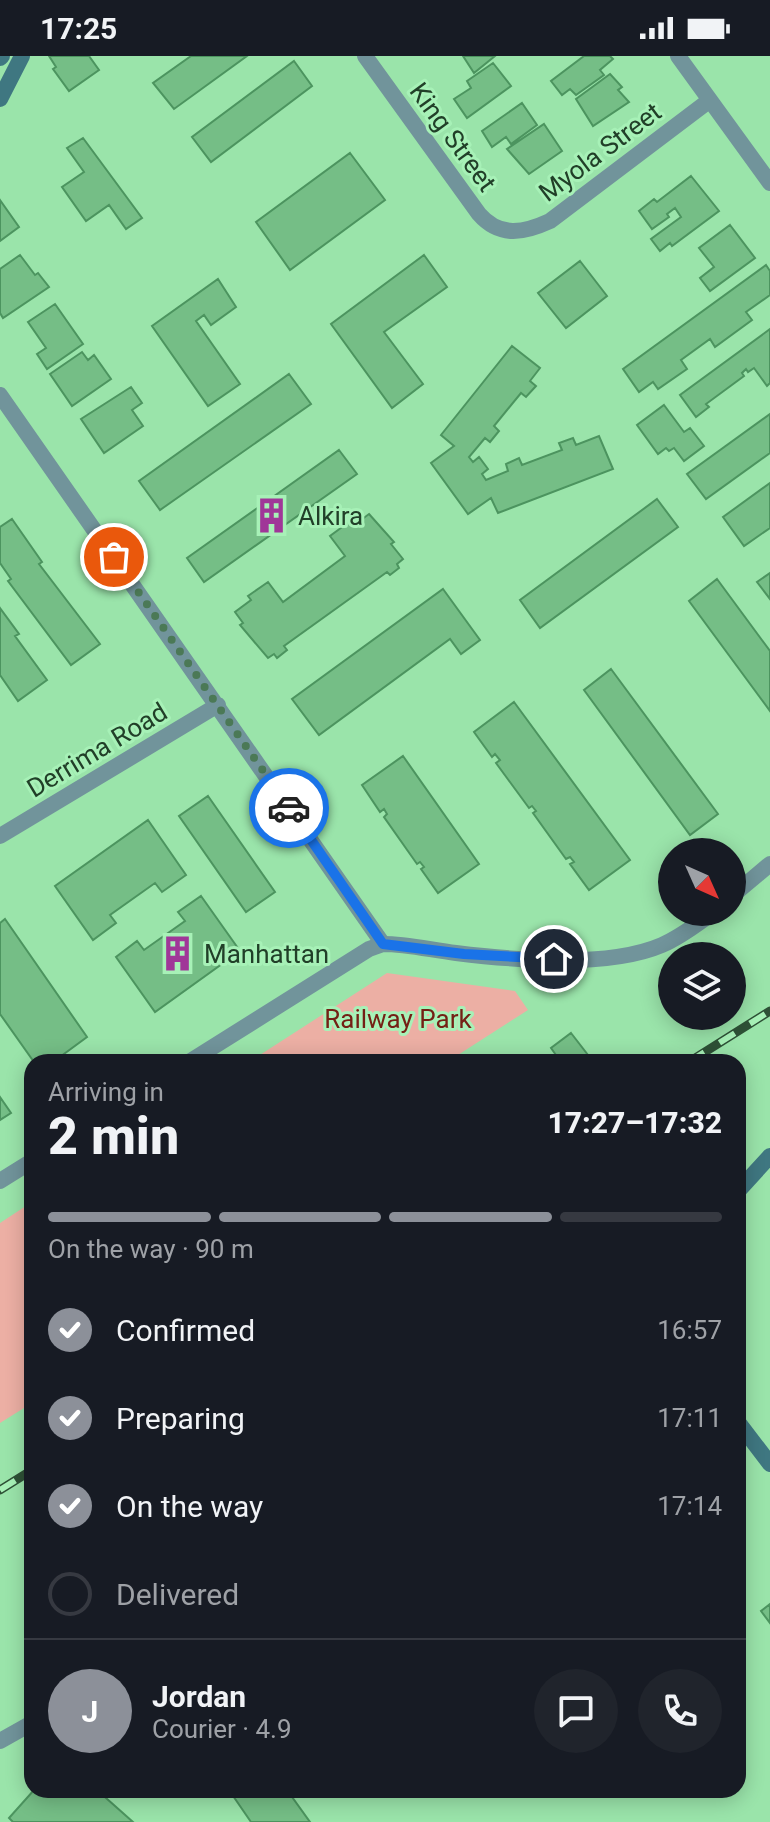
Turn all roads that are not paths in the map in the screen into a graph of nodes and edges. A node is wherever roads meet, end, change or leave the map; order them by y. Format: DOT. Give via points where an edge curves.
graph roads {
  1 [pos="22,56"];
  2 [pos="365,56"];
  3 [pos="678,56"];
  4 [pos="0,99"];
  5 [pos="710,100"];
  6 [pos="770,183"];
  7 [pos="513,232"];
  8 [pos="0,395"];
  9 [pos="218,705"];
  10 [pos="0,836"];
  11 [pos="770,864"];
  12 [pos="746,884"];
  13 [pos="695,926"];
  14 [pos="383,944"];
  15 [pos="202,1054"];
  16 [pos="770,1156"];
  17 [pos="24,1166"];
  18 [pos="0,1181"];
  19 [pos="746,1182"];
  20 [pos="746,1432"];
  21 [pos="770,1464"];
  22 [pos="24,1728"];
  23 [pos="0,1741"];
  1 -- 4 [label="main road"];
  2 -- 7 [label="street, King Street" via="479,214 497,229"];
  3 -- 5 [label="street"];
  5 -- 6 [label="street"];
  5 -- 7 [label="street, Myola Street" via="550,221"];
  8 -- 9 [label="street"];
  9 -- 10 [label="street, Derrima Road"];
  9 -- 14 [label="street"];
  11 -- 12 [label="street"];
  13 -- 14 [label="street" via="661,946 577,959"];
  14 -- 15 [label="street"];
  16 -- 19 [label="main road"];
  17 -- 18 [label="street"];
  20 -- 21 [label="main road"];
  22 -- 23 [label="street"];
}
